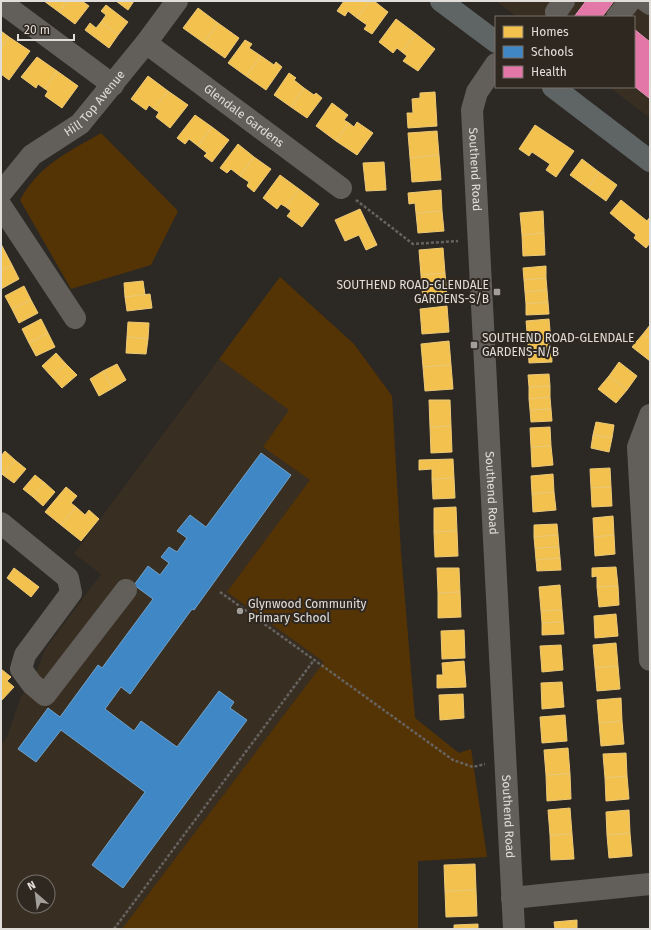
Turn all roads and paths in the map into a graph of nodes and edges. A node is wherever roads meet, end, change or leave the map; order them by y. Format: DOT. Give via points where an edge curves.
graph roads {
  1 [pos="177,1"];
  2 [pos="441,1"];
  3 [pos="630,1"];
  4 [pos="646,1"];
  5 [pos="1,2"];
  6 [pos="650,4"];
  7 [pos="618,16"];
  8 [pos="495,41"];
  9 [pos="146,43"];
  10 [pos="495,65"];
  11 [pos="113,84"];
  12 [pos="557,88"];
  13 [pos="650,161"];
  14 [pos="341,188"];
  15 [pos="1,193"];
  16 [pos="1,206"];
  17 [pos="479,240"];
  18 [pos="74,318"];
  19 [pos="650,415"];
  20 [pos="1,523"];
  21 [pos="126,590"];
  22 [pos="220,592"];
  23 [pos="649,616"];
  24 [pos="314,660"];
  25 [pos="650,660"];
  26 [pos="504,760"];
  27 [pos="650,884"];
  28 [pos="512,898"];
  29 [pos="114,929"];
  30 [pos="514,929"];
  1 -- 9 [label="street, Hill Top Avenue"];
  2 -- 8 [label="main road"];
  3 -- 7 [label="street"];
  4 -- 6 [label="street"];
  5 -- 11 [label="street"];
  9 -- 11 [label="street, Hill Top Avenue"];
  9 -- 14 [label="street, Glendale Gardens"];
  10 -- 17 [label="street, Southend Road" via="477,92 472,110"];
  11 -- 15 [label="street, Hill Top Avenue" via="80,124 32,155"];
  12 -- 13 [label="main road"];
  14 -- 17 [label="path" via="413,244"];
  16 -- 18 [label="street"];
  17 -- 26 [label="street, Southend Road"];
  19 -- 23 [label="street" via="638,447"];
  20 -- 21 [label="street" via="68,578 71,592 26,655 21,669 32,684 45,695"];
  22 -- 24 [label="path"];
  23 -- 25 [label="street"];
  24 -- 26 [label="path" via="453,760 474,767"];
  24 -- 29 [label="path"];
  26 -- 28 [label="street, Southend Road"];
  27 -- 28 [label="street"];
  28 -- 30 [label="street, Southend Road"];
}
